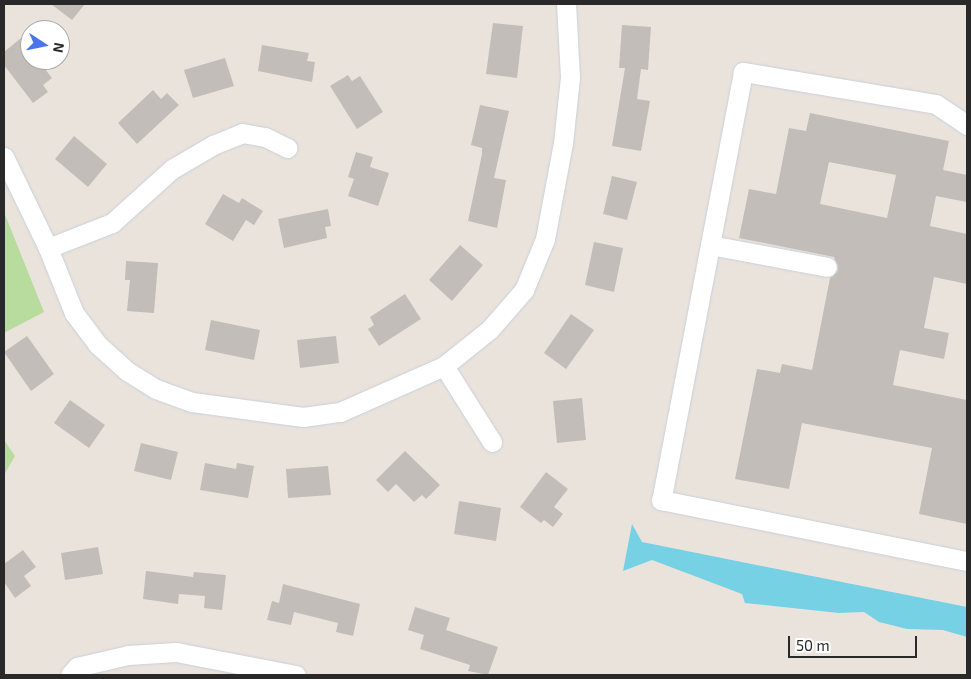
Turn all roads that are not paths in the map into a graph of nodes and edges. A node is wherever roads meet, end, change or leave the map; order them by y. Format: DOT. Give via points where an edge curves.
graph roads {
  1 [pos="566,4"];
  2 [pos="967,125"];
  3 [pos="288,148"];
  4 [pos="4,157"];
  5 [pos="710,245"];
  6 [pos="48,248"];
  7 [pos="827,267"];
  8 [pos="444,366"];
  9 [pos="492,442"];
  10 [pos="967,561"];
  11 [pos="70,675"];
  12 [pos="296,675"];
  1 -- 8 [label="street" via="570,77 564,143 545,239 524,290 506,314 468,350"];
  2 -- 5 [label="street" via="936,104 743,72"];
  3 -- 6 [label="street" via="265,137 242,133 214,144 172,169 112,222"];
  4 -- 6 [label="street"];
  5 -- 7 [label="street"];
  5 -- 10 [label="street" via="661,500"];
  6 -- 8 [label="street" via="74,313 97,344 127,371 148,384 192,402 303,417 331,413 395,390"];
  8 -- 9 [label="street"];
  11 -- 12 [label="street" via="77,667 128,655 176,652"];
}
